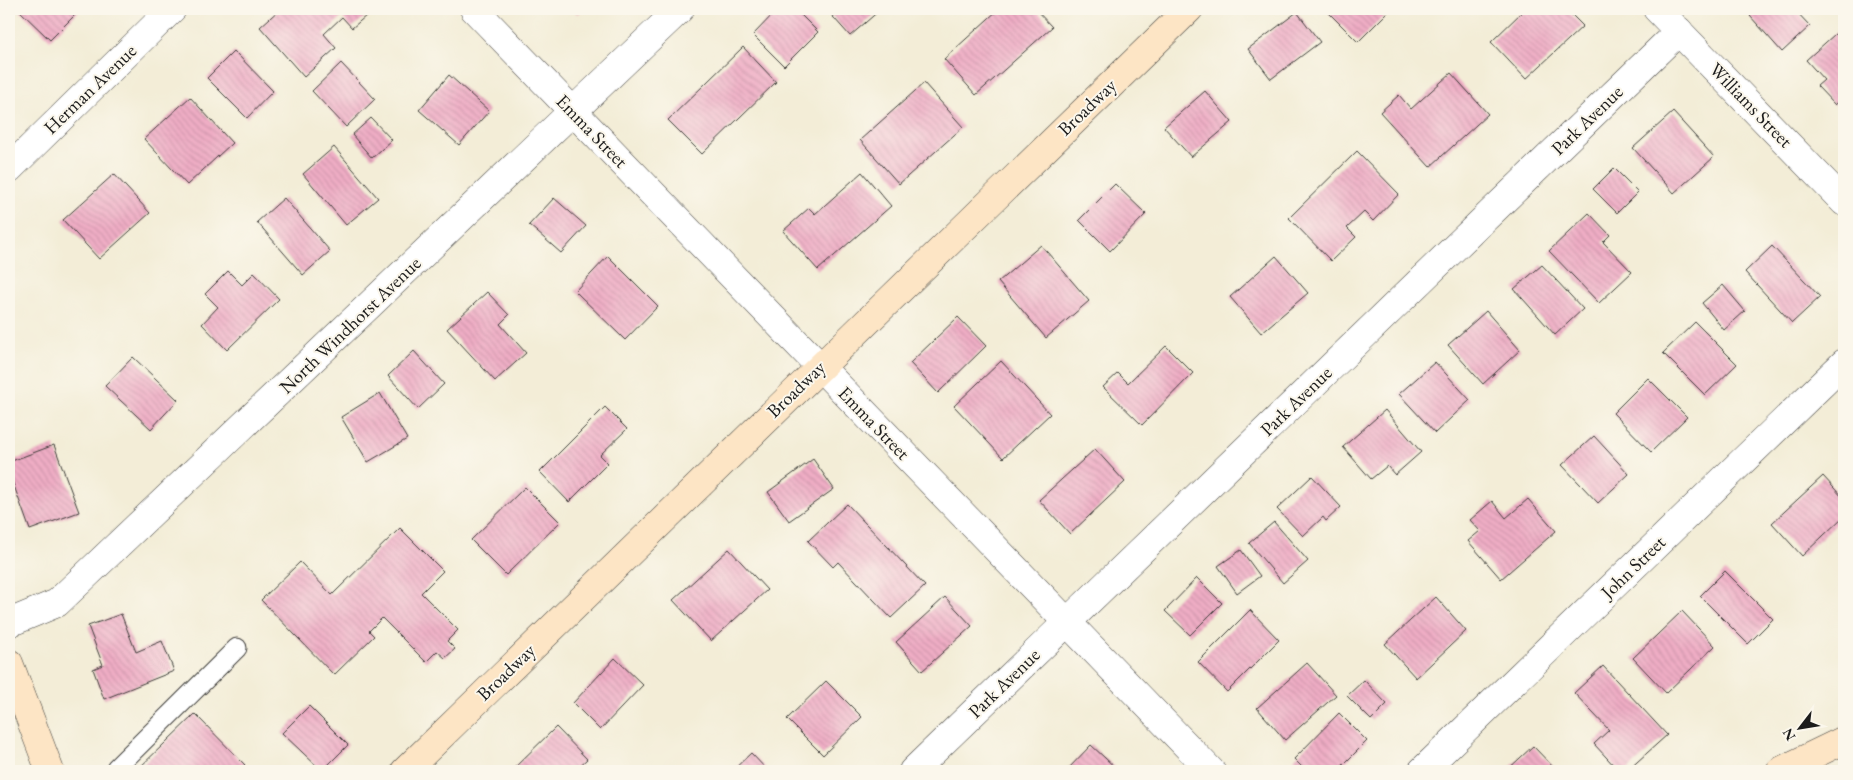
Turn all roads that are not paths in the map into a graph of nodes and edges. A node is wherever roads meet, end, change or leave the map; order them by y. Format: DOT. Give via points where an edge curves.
graph roads {
  1 [pos="172,9"];
  2 [pos="474,9"];
  3 [pos="680,9"];
  4 [pos="1189,9"];
  5 [pos="1657,9"];
  6 [pos="1679,31"];
  7 [pos="574,112"];
  8 [pos="9,169"];
  9 [pos="1844,202"];
  10 [pos="1844,363"];
  11 [pos="820,366"];
  12 [pos="1067,622"];
  13 [pos="9,623"];
  14 [pos="237,648"];
  15 [pos="9,663"];
  16 [pos="1844,740"];
  17 [pos="50,771"];
  18 [pos="118,771"];
  19 [pos="405,771"];
  20 [pos="912,771"];
  21 [pos="1211,771"];
  22 [pos="1422,771"];
  23 [pos="1780,771"];
  1 -- 8 [label="street, Herman Avenue"];
  2 -- 7 [label="street, Emma Street"];
  3 -- 7 [label="street, North Windhorst Avenue"];
  4 -- 11 [label="main road, Broadway"];
  5 -- 6 [label="street, Williams Street"];
  6 -- 9 [label="street, Williams Street"];
  6 -- 12 [label="street, Park Avenue"];
  7 -- 11 [label="street, Emma Street"];
  7 -- 13 [label="street, North Windhorst Avenue" via="58,603"];
  10 -- 22 [label="street, John Street"];
  11 -- 12 [label="street, Emma Street"];
  11 -- 19 [label="main road, Broadway"];
  12 -- 20 [label="street, Park Avenue"];
  12 -- 21 [label="street, Emma Street"];
  14 -- 18 [label="lane" via="116,768"];
  15 -- 17 [label="main road"];
  16 -- 23 [label="main road"];
}
